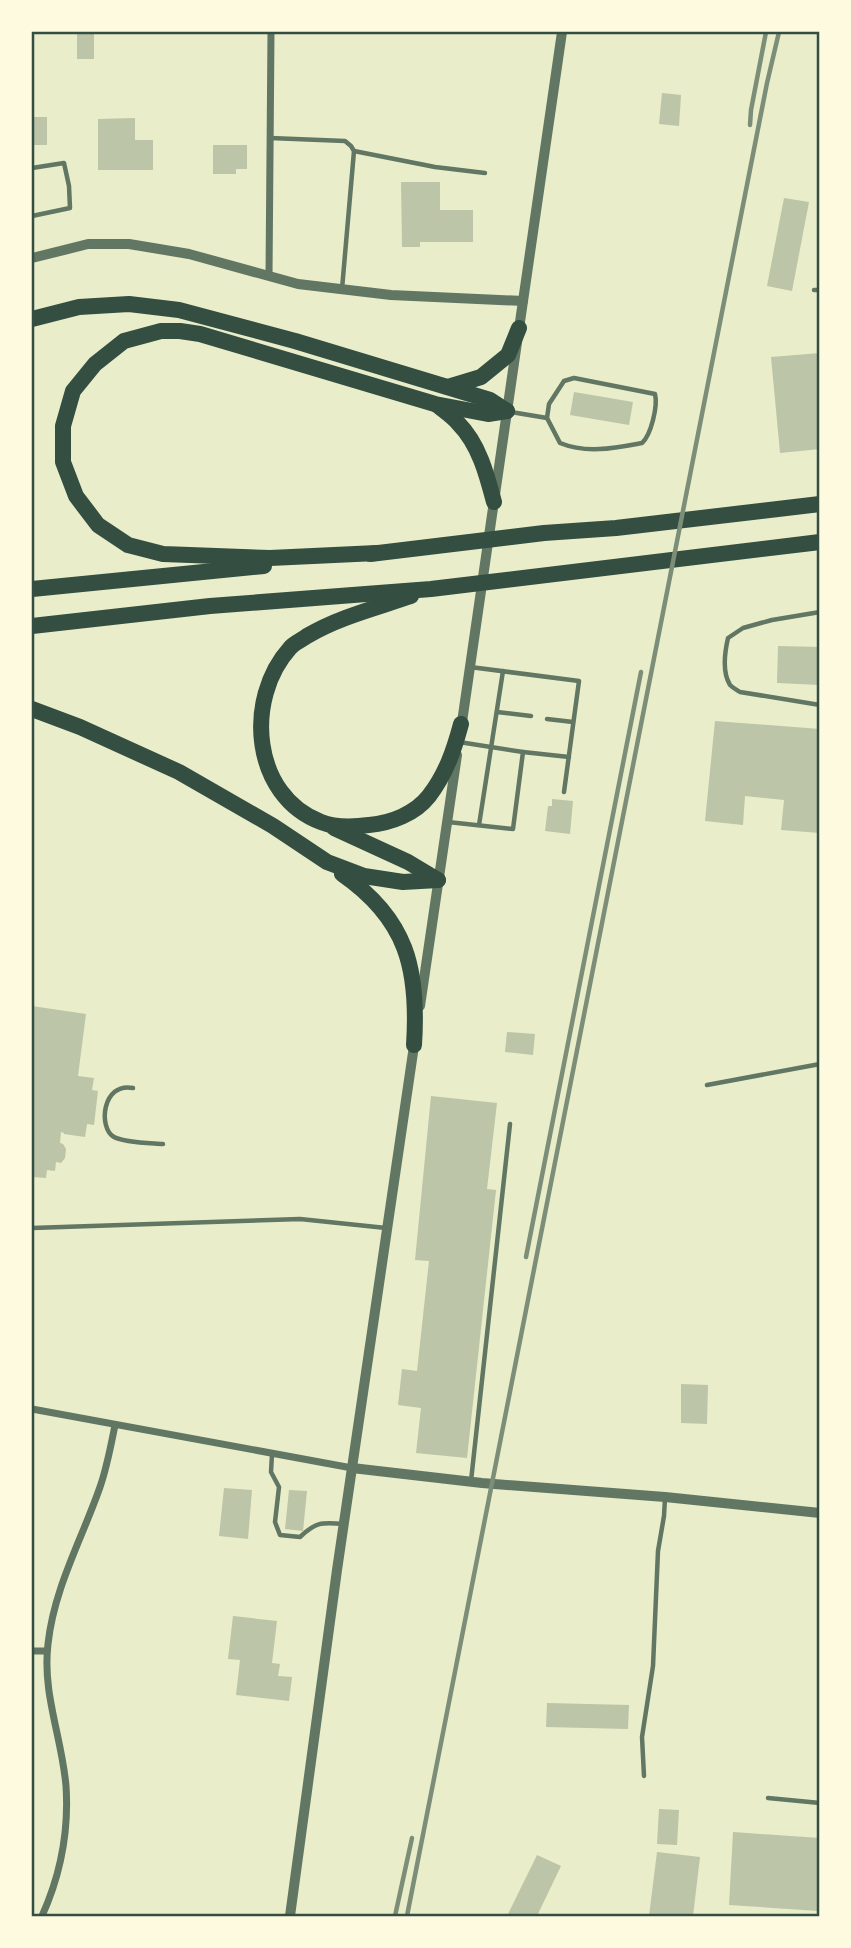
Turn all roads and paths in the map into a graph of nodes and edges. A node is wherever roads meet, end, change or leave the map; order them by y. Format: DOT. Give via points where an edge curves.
graph roads {
  1 [pos="271,32"];
  2 [pos="562,32"];
  3 [pos="270,138"];
  4 [pos="354,151"];
  5 [pos="32,168"];
  6 [pos="485,173"];
  7 [pos="32,216"];
  8 [pos="32,258"];
  9 [pos="269,276"];
  10 [pos="342,289"];
  11 [pos="523,301"];
  12 [pos="32,319"];
  13 [pos="519,328"];
  14 [pos="448,387"];
  15 [pos="435,404"];
  16 [pos="507,411"];
  17 [pos="547,418"];
  18 [pos="494,502"];
  19 [pos="820,504"];
  20 [pos="820,542"];
  21 [pos="377,553"];
  22 [pos="32,589"];
  23 [pos="431,589"];
  24 [pos="820,612"];
  25 [pos="32,626"];
  26 [pos="470,667"];
  27 [pos="503,671"];
  28 [pos="820,705"];
  29 [pos="32,709"];
  30 [pos="497,712"];
  31 [pos="531,716"];
  32 [pos="547,719"];
  33 [pos="573,722"];
  34 [pos="461,724"];
  35 [pos="459,742"];
  36 [pos="491,746"];
  37 [pos="523,752"];
  38 [pos="569,757"];
  39 [pos="564,792"];
  40 [pos="447,822"];
  41 [pos="322,823"];
  42 [pos="479,825"];
  43 [pos="327,862"];
  44 [pos="438,880"];
  45 [pos="414,1045"];
  46 [pos="820,1064"];
  47 [pos="707,1085"];
  48 [pos="133,1088"];
  49 [pos="510,1124"];
  50 [pos="163,1144"];
  51 [pos="32,1228"];
  52 [pos="387,1228"];
  53 [pos="32,1409"];
  54 [pos="115,1425"];
  55 [pos="272,1454"];
  56 [pos="352,1468"];
  57 [pos="471,1482"];
  58 [pos="665,1497"];
  59 [pos="820,1513"];
  60 [pos="344,1524"];
  61 [pos="32,1651"];
  62 [pos="47,1651"];
  63 [pos="644,1776"];
  64 [pos="768,1798"];
  65 [pos="820,1803"];
  66 [pos="42,1916"];
  67 [pos="290,1916"];
  1 -- 3 [label="street"];
  2 -- 11 [label="street"];
  3 -- 4 [label="lane" via="345,141"];
  3 -- 9 [label="street"];
  4 -- 6 [label="lane"];
  4 -- 10 [label="lane"];
  5 -- 7 [label="lane" via="64,163 70,208"];
  8 -- 9 [label="street" via="89,244 129,244 189,254"];
  9 -- 10 [label="street"];
  10 -- 11 [label="street"];
  11 -- 13 [label="street"];
  12 -- 14 [label="highway" via="79,307 130,304 179,310"];
  13 -- 14 [label="highway" via="508,355 490,370"];
  13 -- 16 [label="street"];
  14 -- 16 [label="highway" via="490,400"];
  15 -- 16 [label="highway" via="488,414"];
  15 -- 18 [label="highway" via="471,438"];
  15 -- 21 [label="highway" via="180,331 124,341 95,364 74,391 63,426 63,462 76,496 98,525 128,545 163,554 257,558"];
  16 -- 17 [label="lane"];
  16 -- 18 [label="street"];
  17 -- 17 [label="lane" via="561,443 569,447 602,449 642,443 648,436 657,397 574,378 564,381 549,404"];
  18 -- 26 [label="street"];
  19 -- 21 [label="highway"];
  20 -- 23 [label="highway"];
  21 -- 22 [label="highway"];
  23 -- 25 [label="highway" via="209,606"];
  23 -- 41 [label="highway" via="324,626 291,646 269,678 260,716 264,754 274,784 295,808"];
  24 -- 28 [label="lane" via="743,628 728,638 725,652 730,685 740,692"];
  26 -- 27 [label="lane"];
  26 -- 34 [label="street"];
  27 -- 30 [label="lane"];
  27 -- 33 [label="lane" via="579,681"];
  29 -- 43 [label="highway" via="179,772"];
  30 -- 31 [label="lane"];
  30 -- 36 [label="lane"];
  32 -- 33 [label="lane"];
  33 -- 38 [label="lane"];
  34 -- 35 [label="street"];
  34 -- 41 [label="highway" via="450,763 428,798 408,814 384,824"];
  35 -- 36 [label="lane"];
  35 -- 40 [label="street"];
  36 -- 37 [label="lane"];
  36 -- 42 [label="lane"];
  37 -- 38 [label="lane"];
  37 -- 42 [label="lane" via="513,829"];
  38 -- 39 [label="lane"];
  40 -- 42 [label="lane"];
  40 -- 44 [label="street"];
  41 -- 44 [label="highway"];
  43 -- 44 [label="highway" via="364,876 403,882"];
  43 -- 45 [label="highway" via="363,888 392,921 410,961 416,1013"];
  44 -- 45 [label="street"];
  45 -- 52 [label="street"];
  46 -- 47 [label="lane"];
  48 -- 50 [label="lane" via="121,1087 109,1097 107,1130 116,1138"];
  49 -- 57 [label="lane"];
  51 -- 52 [label="lane" via="300,1219"];
  52 -- 56 [label="street"];
  53 -- 54 [label="street"];
  54 -- 55 [label="street"];
  54 -- 62 [label="street" via="101,1485 57,1595"];
  55 -- 56 [label="street"];
  55 -- 60 [label="lane" via="271,1472 279,1487 275,1522 280,1535 300,1537 322,1522"];
  56 -- 57 [label="street"];
  56 -- 60 [label="street"];
  57 -- 58 [label="street"];
  58 -- 59 [label="street"];
  58 -- 63 [label="lane" via="653,1666 642,1737"];
  60 -- 67 [label="street"];
  61 -- 62 [label="street"];
  62 -- 66 [label="street" via="47,1688 66,1786 65,1840 53,1892"];
  64 -- 65 [label="lane"];
}
